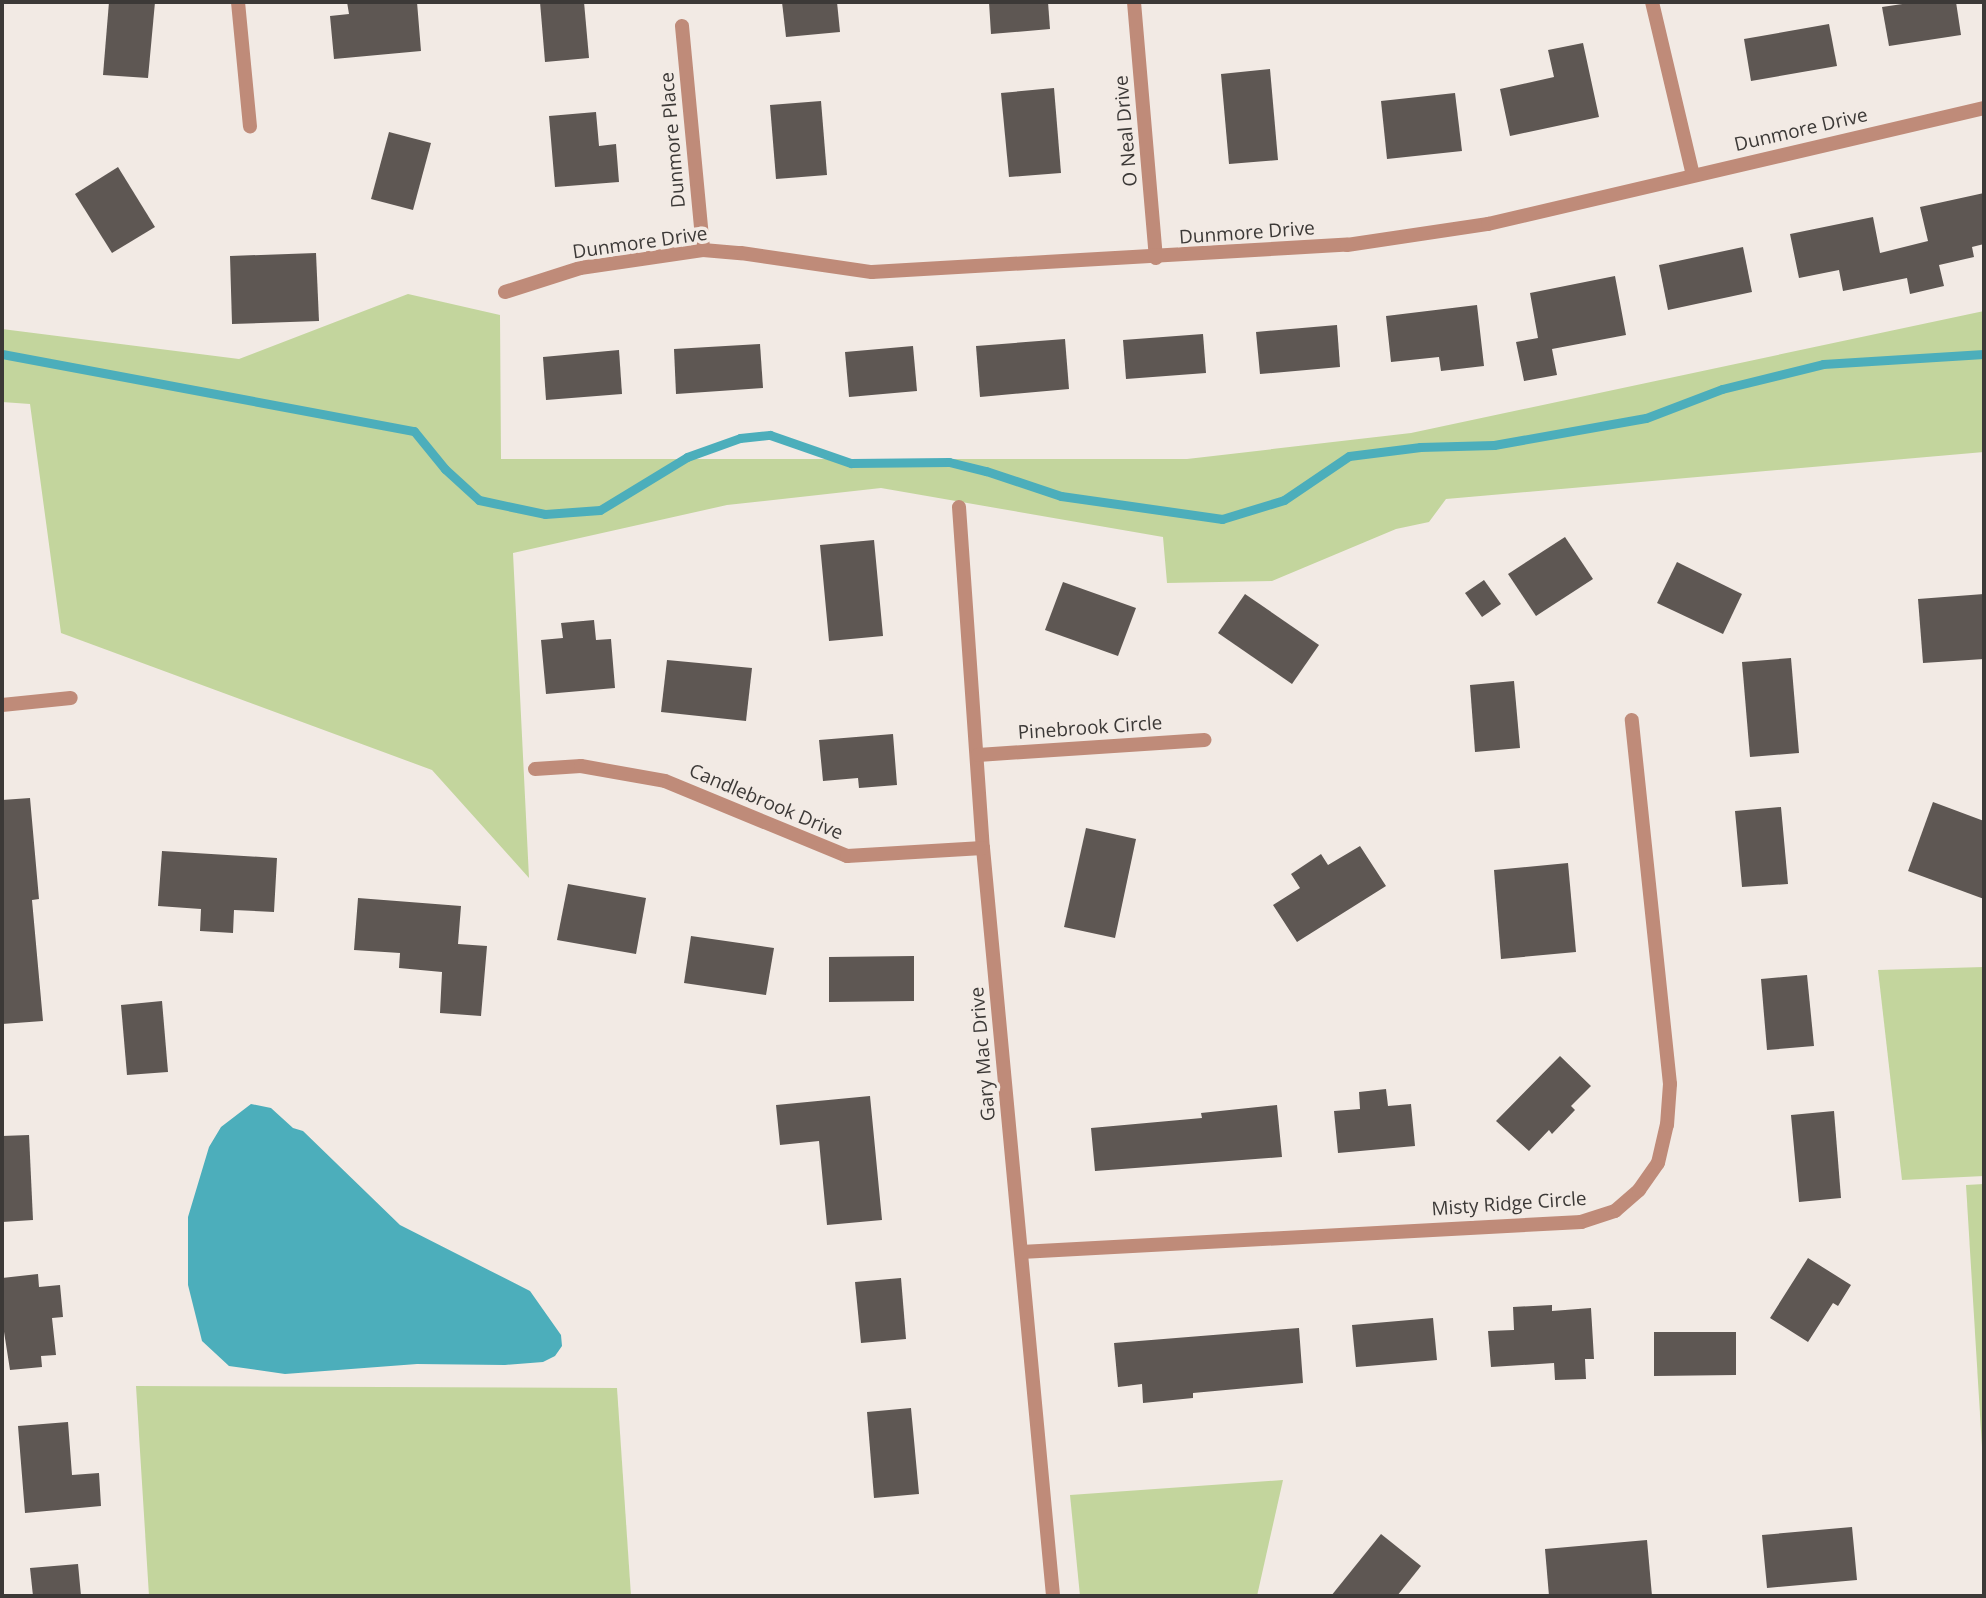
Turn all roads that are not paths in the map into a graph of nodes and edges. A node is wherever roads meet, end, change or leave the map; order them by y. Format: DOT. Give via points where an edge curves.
graph roads {
  1 [pos="238,2"];
  2 [pos="1134,2"];
  3 [pos="1652,2"];
  4 [pos="682,26"];
  5 [pos="1984,108"];
  6 [pos="250,126"];
  7 [pos="1693,175"];
  8 [pos="703,250"];
  9 [pos="1156,258"];
  10 [pos="505,292"];
  11 [pos="959,507"];
  12 [pos="71,698"];
  13 [pos="2,705"];
  14 [pos="1632,720"];
  15 [pos="1205,740"];
  16 [pos="978,755"];
  17 [pos="535,769"];
  18 [pos="983,848"];
  19 [pos="1021,1252"];
  20 [pos="1053,1596"];
  1 -- 6 [label="street"];
  2 -- 9 [label="street, O Neal Drive"];
  3 -- 7 [label="street"];
  4 -- 8 [label="street, Dunmore Place"];
  5 -- 7 [label="street, Dunmore Drive"];
  7 -- 9 [label="street, Dunmore Drive" via="1462,228 1347,245"];
  8 -- 9 [label="street, Dunmore Drive" via="872,272"];
  8 -- 10 [label="street, Dunmore Drive" via="580,268"];
  11 -- 16 [label="street, Gary Mac Drive"];
  12 -- 13 [label="street"];
  14 -- 19 [label="street, Misty Ridge Circle" via="1670,1084 1658,1163 1639,1190 1615,1211 1581,1222"];
  15 -- 16 [label="street, Pinebrook Circle"];
  16 -- 18 [label="street, Gary Mac Drive"];
  17 -- 18 [label="street, Candlebrook Drive" via="581,766 665,781 847,856"];
  18 -- 19 [label="street, Gary Mac Drive"];
  19 -- 20 [label="street, Gary Mac Drive"];
}
